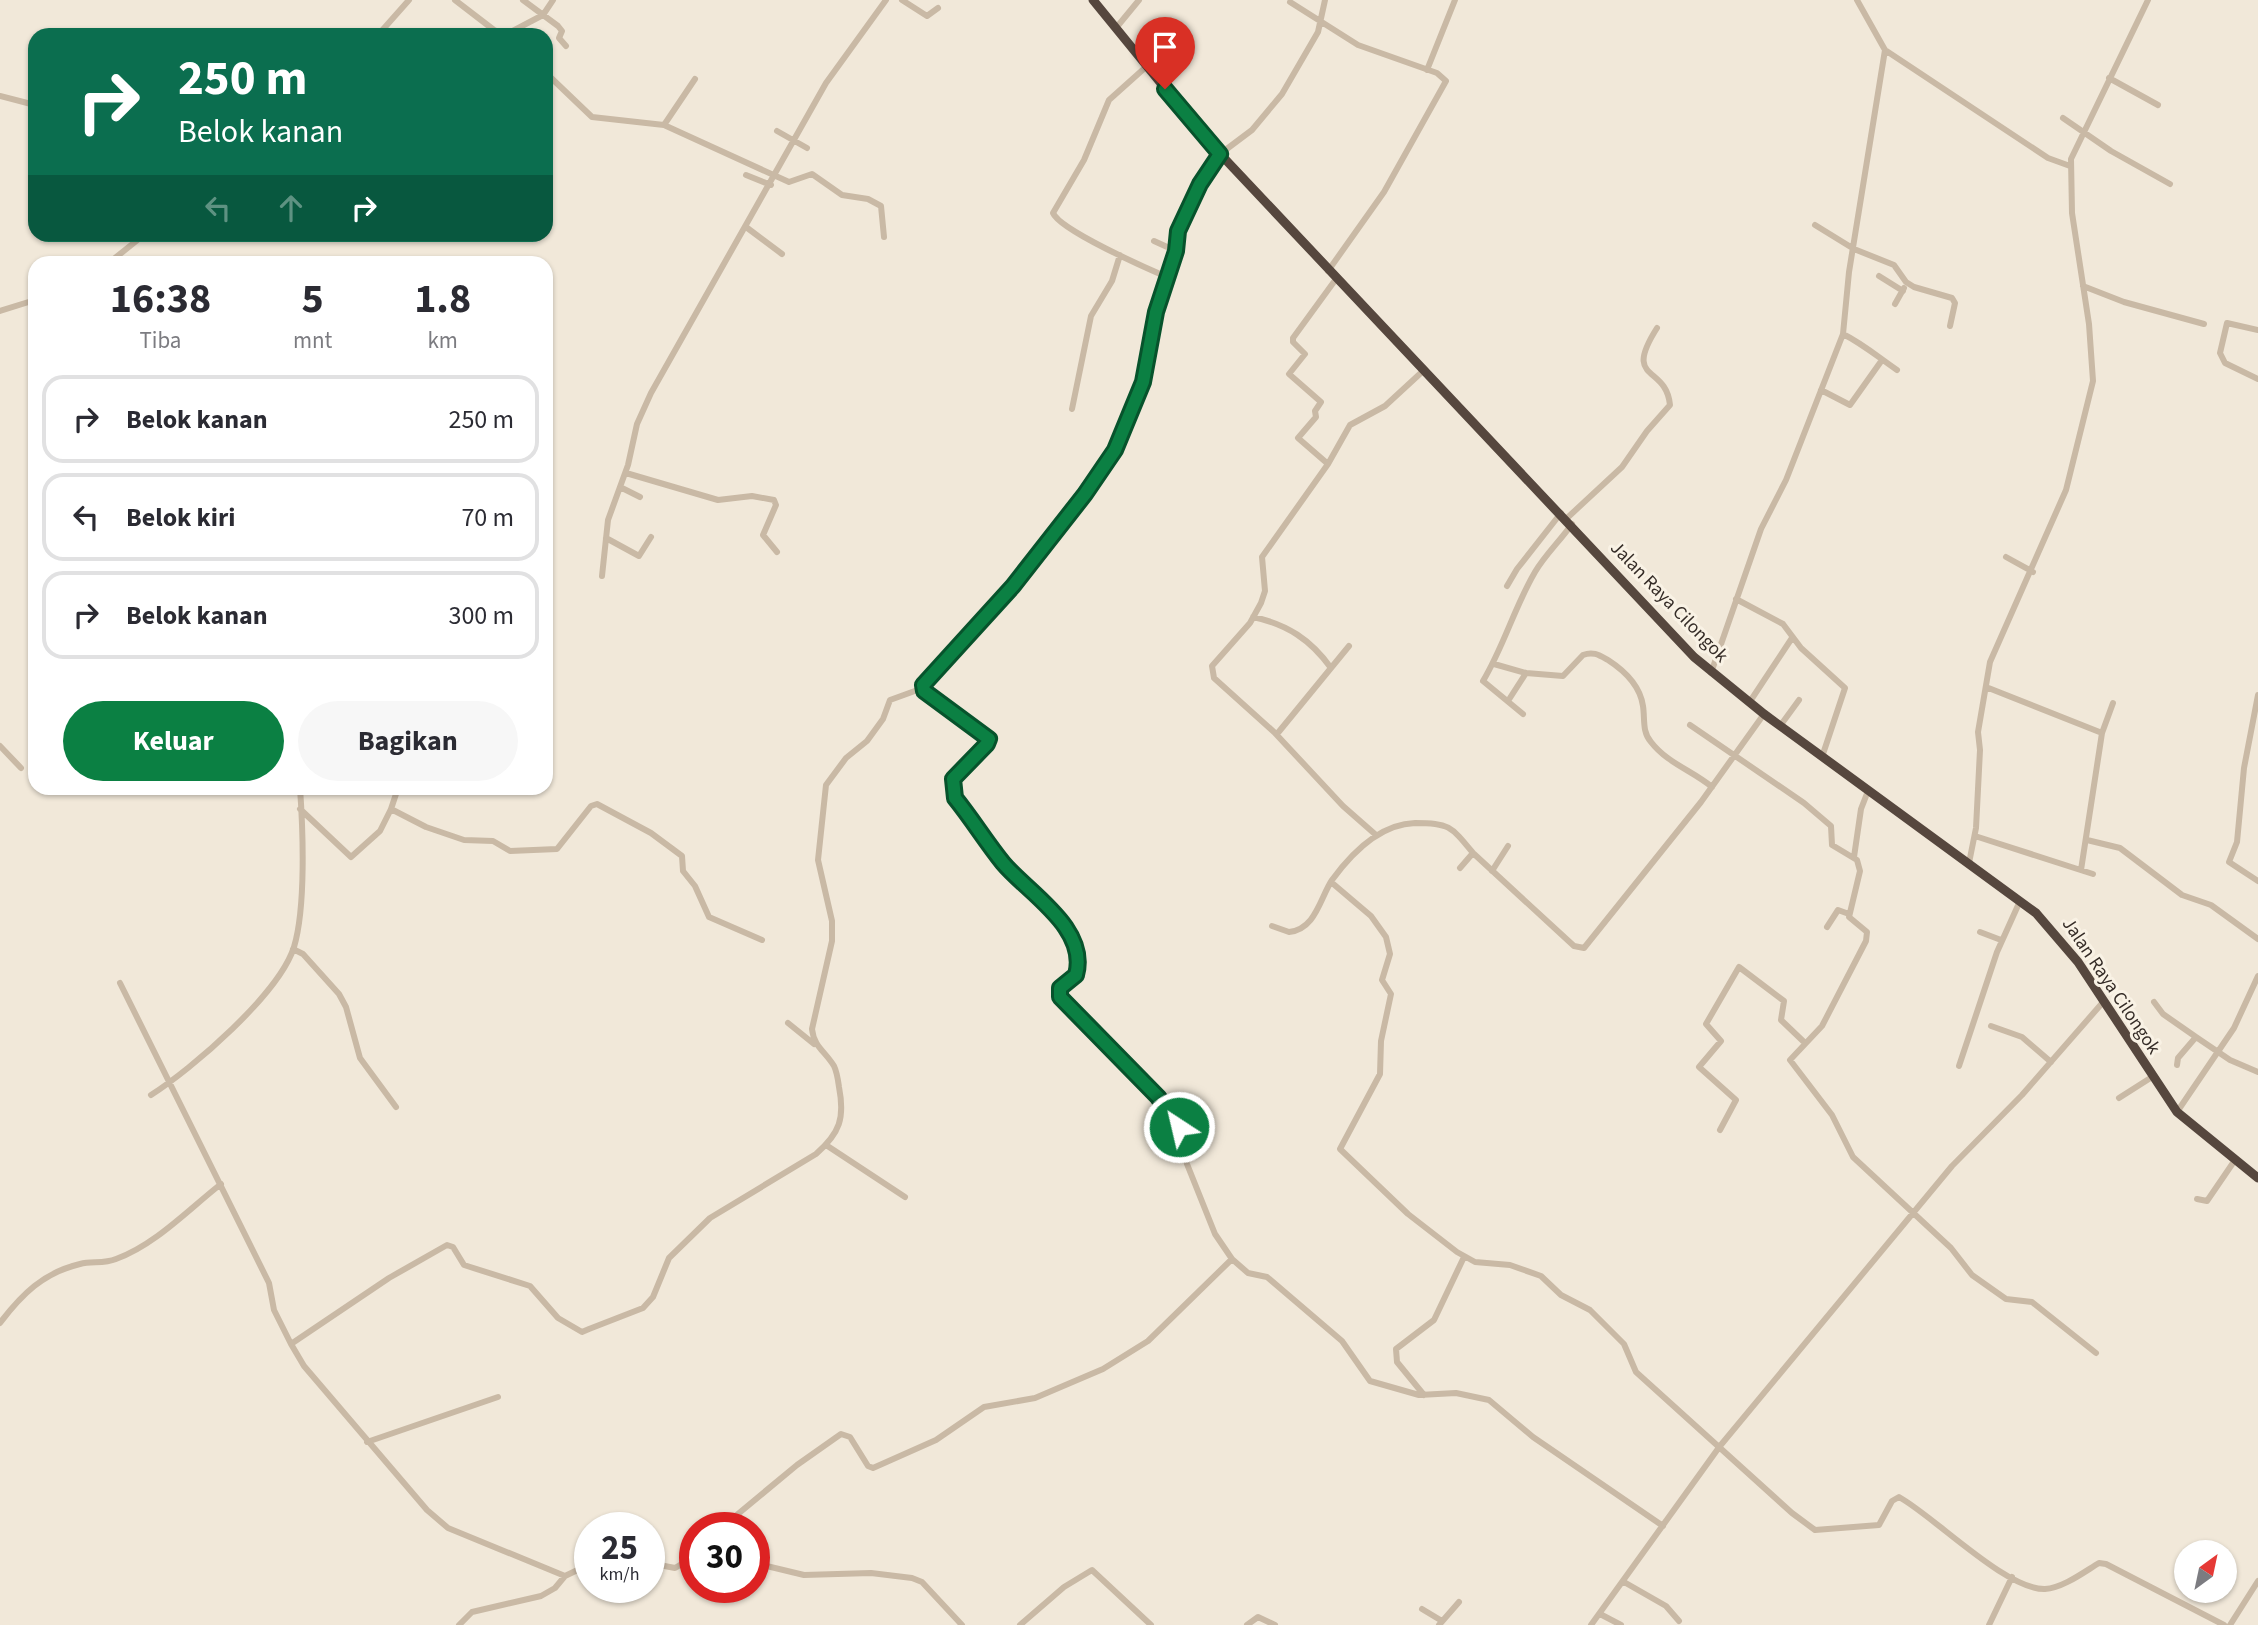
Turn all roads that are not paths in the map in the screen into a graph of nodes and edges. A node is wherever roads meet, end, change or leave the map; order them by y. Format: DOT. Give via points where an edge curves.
graph roads {
  1 [pos="409,0"];
  2 [pos="455,0"];
  3 [pos="523,0"];
  4 [pos="553,0"];
  5 [pos="886,0"];
  6 [pos="902,0"];
  7 [pos="1093,0"];
  8 [pos="1139,0"];
  9 [pos="1325,0"];
  10 [pos="1455,0"];
  11 [pos="1857,0"];
  12 [pos="2148,0"];
  13 [pos="1290,2"];
  14 [pos="938,8"];
  15 [pos="543,15"];
  16 [pos="1321,23"];
  17 [pos="384,28"];
  18 [pos="495,28"];
  19 [pos="518,28"];
  20 [pos="1116,28"];
  21 [pos="566,46"];
  22 [pos="1885,50"];
  23 [pos="1147,66"];
  24 [pos="1427,70"];
  25 [pos="2109,78"];
  26 [pos="695,79"];
  27 [pos="553,80"];
  28 [pos="0,96"];
  29 [pos="28,103"];
  30 [pos="2158,105"];
  31 [pos="2063,118"];
  32 [pos="664,125"];
  33 [pos="2084,130"];
  34 [pos="777,131"];
  35 [pos="793,141"];
  36 [pos="807,148"];
  37 [pos="1220,154"];
  38 [pos="2070,166"];
  39 [pos="746,175"];
  40 [pos="776,175"];
  41 [pos="2170,184"];
  42 [pos="771,185"];
  43 [pos="1815,225"];
  44 [pos="746,227"];
  45 [pos="884,237"];
  46 [pos="1154,241"];
  47 [pos="135,242"];
  48 [pos="1854,249"];
  49 [pos="1176,251"];
  50 [pos="782,254"];
  51 [pos="1121,255"];
  52 [pos="118,256"];
  53 [pos="1328,271"];
  54 [pos="1879,276"];
  55 [pos="1167,277"];
  56 [pos="1336,279"];
  57 [pos="1908,284"];
  58 [pos="2083,286"];
  59 [pos="1903,291"];
  60 [pos="28,302"];
  61 [pos="1895,304"];
  62 [pos="0,311"];
  63 [pos="2204,324"];
  64 [pos="1951,326"];
  65 [pos="1657,328"];
  66 [pos="2258,330"];
  67 [pos="1843,334"];
  68 [pos="1882,360"];
  69 [pos="1897,370"];
  70 [pos="1423,371"];
  71 [pos="2258,379"];
  72 [pos="1821,390"];
  73 [pos="1072,410"];
  74 [pos="1328,464"];
  75 [pos="626,473"];
  76 [pos="620,487"];
  77 [pos="640,497"];
  78 [pos="1566,519"];
  79 [pos="651,537"];
  80 [pos="606,538"];
  81 [pos="778,552"];
  82 [pos="2006,557"];
  83 [pos="2033,572"];
  84 [pos="602,576"];
  85 [pos="1507,586"];
  86 [pos="1736,599"];
  87 [pos="1253,617"];
  88 [pos="1792,638"];
  89 [pos="1349,646"];
  90 [pos="1494,664"];
  91 [pos="1331,668"];
  92 [pos="1526,673"];
  93 [pos="1711,673"];
  94 [pos="1986,687"];
  95 [pos="923,688"];
  96 [pos="2258,695"];
  97 [pos="1800,700"];
  98 [pos="1508,701"];
  99 [pos="1749,703"];
  100 [pos="2113,703"];
  101 [pos="1523,714"];
  102 [pos="1764,714"];
  103 [pos="1690,724"];
  104 [pos="1780,726"];
  105 [pos="2102,733"];
  106 [pos="1276,734"];
  107 [pos="0,746"];
  108 [pos="1736,754"];
  109 [pos="1822,757"];
  110 [pos="21,768"];
  111 [pos="1712,787"];
  112 [pos="1868,791"];
  113 [pos="300,795"];
  114 [pos="396,795"];
  115 [pos="391,809"];
  116 [pos="300,810"];
  117 [pos="1376,835"];
  118 [pos="1975,836"];
  119 [pos="2087,840"];
  120 [pos="1508,846"];
  121 [pos="1473,853"];
  122 [pos="1854,857"];
  123 [pos="1969,863"];
  124 [pos="1460,868"];
  125 [pos="2081,870"];
  126 [pos="1492,871"];
  127 [pos="2093,874"];
  128 [pos="2258,881"];
  129 [pos="1331,882"];
  130 [pos="2021,901"];
  131 [pos="1849,914"];
  132 [pos="1272,926"];
  133 [pos="1827,927"];
  134 [pos="1980,932"];
  135 [pos="2258,939"];
  136 [pos="762,940"];
  137 [pos="2001,940"];
  138 [pos="293,949"];
  139 [pos="2258,976"];
  140 [pos="120,983"];
  141 [pos="2251,993"];
  142 [pos="2258,997"];
  143 [pos="2104,1001"];
  144 [pos="2154,1002"];
  145 [pos="788,1023"];
  146 [pos="1991,1026"];
  147 [pos="2196,1037"];
  148 [pos="1804,1042"];
  149 [pos="816,1045"];
  150 [pos="2219,1053"];
  151 [pos="2052,1062"];
  152 [pos="2177,1065"];
  153 [pos="1959,1066"];
  154 [pos="2258,1072"];
  155 [pos="2152,1077"];
  156 [pos="169,1083"];
  157 [pos="151,1096"];
  158 [pos="2119,1098"];
  159 [pos="397,1107"];
  160 [pos="2177,1112"];
  161 [pos="1720,1130"];
  162 [pos="826,1145"];
  163 [pos="2235,1160"];
  164 [pos="2258,1178"];
  165 [pos="221,1184"];
  166 [pos="905,1197"];
  167 [pos="2197,1199"];
  168 [pos="1914,1212"];
  169 [pos="1464,1257"];
  170 [pos="1233,1259"];
  171 [pos="0,1323"];
  172 [pos="292,1344"];
  173 [pos="2096,1353"];
  174 [pos="1424,1395"];
  175 [pos="498,1396"];
  176 [pos="367,1442"];
  177 [pos="1720,1446"];
  178 [pos="740,1512"];
  179 [pos="1662,1526"];
  180 [pos="770,1567"];
  181 [pos="574,1572"];
  182 [pos="565,1576"];
  183 [pos="2012,1577"];
  184 [pos="2258,1581"];
  185 [pos="1624,1582"];
  186 [pos="1459,1602"];
  187 [pos="1422,1609"];
  188 [pos="1600,1614"];
  189 [pos="1679,1621"];
  190 [pos="1441,1623"];
  191 [pos="459,1625"];
  192 [pos="962,1625"];
  193 [pos="1020,1625"];
  194 [pos="1151,1625"];
  195 [pos="1247,1625"];
  196 [pos="1275,1625"];
  197 [pos="1591,1625"];
  198 [pos="1621,1625"];
  199 [pos="1989,1625"];
  200 [pos="2227,1625"];
  1 -- 17 [label="street"];
  2 -- 18 [label="street"];
  3 -- 15 [label="street"];
  4 -- 15 [label="street"];
  5 -- 35 [label="street" via="826,83"];
  6 -- 14 [label="street" via="927,16"];
  7 -- 20 [label="highway, Jalan Raya Cilongok"];
  8 -- 20 [label="street"];
  9 -- 16 [label="street"];
  10 -- 24 [label="street"];
  11 -- 22 [label="street"];
  12 -- 25 [label="street"];
  13 -- 16 [label="street"];
  15 -- 19 [label="street"];
  15 -- 21 [label="street" via="561,28 559,38"];
  16 -- 24 [label="street" via="1358,45"];
  16 -- 37 [label="street" via="1282,94 1252,130"];
  20 -- 23 [label="highway, Jalan Raya Cilongok"];
  22 -- 38 [label="street" via="2048,158"];
  22 -- 48 [label="street"];
  23 -- 37 [label="highway, Jalan Raya Cilongok"];
  23 -- 51 [label="street" via="1109,100 1084,160 1053,213 1061,223"];
  24 -- 53 [label="street" via="1444,77 1445,86 1384,192"];
  25 -- 30 [label="street"];
  25 -- 33 [label="street"];
  26 -- 32 [label="street"];
  27 -- 32 [label="street" via="592,117"];
  28 -- 29 [label="street"];
  31 -- 33 [label="street"];
  32 -- 40 [label="street"];
  33 -- 38 [label="street"];
  33 -- 41 [label="street"];
  34 -- 35 [label="street"];
  35 -- 36 [label="street"];
  35 -- 40 [label="street"];
  37 -- 49 [label="street" via="1185,214"];
  37 -- 53 [label="highway, Jalan Raya Cilongok"];
  38 -- 58 [label="street"];
  39 -- 42 [label="street"];
  40 -- 42 [label="street"];
  40 -- 45 [label="street" via="794,183 812,174 842,195 874,201 881,206"];
  42 -- 44 [label="street"];
  43 -- 48 [label="street"];
  44 -- 50 [label="street"];
  44 -- 75 [label="street" via="651,393 637,424"];
  46 -- 49 [label="street"];
  47 -- 52 [label="street"];
  48 -- 57 [label="street" via="1894,265"];
  48 -- 67 [label="street"];
  49 -- 55 [label="street"];
  51 -- 55 [label="street"];
  51 -- 73 [label="street" via="1091,316"];
  53 -- 56 [label="highway, Jalan Raya Cilongok"];
  54 -- 59 [label="street"];
  55 -- 95 [label="street" via="1143,382 1111,456 1013,586"];
  56 -- 70 [label="highway, Jalan Raya Cilongok"];
  56 -- 74 [label="street" via="1293,338 1305,354 1289,374 1321,402 1298,438"];
  57 -- 59 [label="street"];
  57 -- 64 [label="street" via="1954,300"];
  58 -- 63 [label="street"];
  58 -- 83 [label="street" via="2093,381 2066,490"];
  59 -- 61 [label="street"];
  60 -- 62 [label="street"];
  65 -- 78 [label="street" via="1642,352 1643,363 1661,384 1670,405 1622,467"];
  66 -- 71 [label="street" via="2227,323 2220,353 2225,363"];
  67 -- 68 [label="street" via="1866,345"];
  67 -- 72 [label="street"];
  68 -- 69 [label="street"];
  68 -- 72 [label="street" via="1850,405"];
  70 -- 74 [label="street" via="1385,406 1350,425"];
  70 -- 78 [label="highway, Jalan Raya Cilongok"];
  72 -- 86 [label="street"];
  74 -- 87 [label="street" via="1262,557 1265,591"];
  75 -- 76 [label="street"];
  75 -- 81 [label="street" via="718,499 752,496 774,500 763,535"];
  76 -- 77 [label="street"];
  76 -- 80 [label="street"];
  78 -- 85 [label="street" via="1517,569"];
  78 -- 90 [label="street" via="1536,570"];
  78 -- 93 [label="highway, Jalan Raya Cilongok"];
  79 -- 80 [label="street" via="639,556"];
  80 -- 84 [label="street"];
  82 -- 83 [label="street"];
  83 -- 94 [label="street" via="1990,662"];
  86 -- 88 [label="street" via="1783,624"];
  86 -- 93 [label="street"];
  87 -- 91 [label="street" via="1298,634"];
  87 -- 106 [label="street" via="1212,666 1214,678"];
  88 -- 99 [label="street"];
  88 -- 109 [label="street" via="1845,688"];
  89 -- 91 [label="street"];
  90 -- 92 [label="street"];
  90 -- 98 [label="street" via="1484,684"];
  91 -- 106 [label="street"];
  92 -- 98 [label="street"];
  92 -- 111 [label="street" via="1566,675 1586,653 1598,654 1636,685 1651,743"];
  93 -- 99 [label="highway, Jalan Raya Cilongok"];
  94 -- 105 [label="street"];
  94 -- 118 [label="street" via="1978,732"];
  95 -- 149 [label="street" via="890,700 867,741 846,758 826,785 818,860 832,941 814,1010"];
  95 -- 170 [label="street" via="989,739 953,779 955,798 1004,864 1059,918 1079,960 1076,975 1060,988 1060,997 1175,1119 1214,1234"];
  96 -- 128 [label="street" via="2244,768 2237,842 2229,862"];
  97 -- 104 [label="street"];
  98 -- 101 [label="street"];
  99 -- 102 [label="highway, Jalan Raya Cilongok"];
  100 -- 105 [label="street"];
  102 -- 104 [label="highway, Jalan Raya Cilongok"];
  102 -- 108 [label="street"];
  103 -- 108 [label="street"];
  104 -- 109 [label="highway, Jalan Raya Cilongok"];
  105 -- 119 [label="street"];
  106 -- 117 [label="street"];
  107 -- 110 [label="street"];
  108 -- 111 [label="street"];
  108 -- 122 [label="street" via="1812,809 1832,828 1832,845"];
  109 -- 112 [label="highway, Jalan Raya Cilongok"];
  111 -- 126 [label="street" via="1584,948 1574,946"];
  112 -- 122 [label="street"];
  112 -- 123 [label="highway, Jalan Raya Cilongok"];
  113 -- 116 [label="street"];
  114 -- 115 [label="street"];
  115 -- 116 [label="street" via="380,831 352,857"];
  115 -- 136 [label="street" via="446,835 493,841 518,852 557,849 597,804 682,856 683,871 709,917"];
  116 -- 138 [label="street" via="300,900"];
  117 -- 121 [label="street" via="1410,823 1434,821 1459,836"];
  117 -- 129 [label="street"];
  118 -- 123 [label="street"];
  118 -- 125 [label="street"];
  119 -- 125 [label="street"];
  119 -- 135 [label="street" via="2120,848 2182,895 2211,905"];
  120 -- 126 [label="street"];
  121 -- 124 [label="street"];
  121 -- 126 [label="street"];
  122 -- 131 [label="street" via="1860,871"];
  123 -- 130 [label="highway, Jalan Raya Cilongok"];
  125 -- 127 [label="street"];
  129 -- 132 [label="street" via="1320,908 1299,930"];
  129 -- 169 [label="street" via="1371,916 1390,948 1382,980 1391,995 1380,1073 1341,1150 1408,1214"];
  130 -- 137 [label="street"];
  130 -- 143 [label="highway, Jalan Raya Cilongok" via="2049,925"];
  131 -- 133 [label="street" via="1838,910"];
  131 -- 148 [label="street" via="1867,932 1866,940 1822,1026"];
  134 -- 137 [label="street"];
  137 -- 153 [label="street"];
  138 -- 156 [label="street" via="264,994"];
  138 -- 159 [label="street" via="321,972 338,994 360,1058"];
  139 -- 141 [label="street"];
  140 -- 156 [label="street"];
  141 -- 142 [label="street"];
  141 -- 150 [label="street"];
  143 -- 151 [label="street"];
  143 -- 155 [label="highway, Jalan Raya Cilongok"];
  144 -- 147 [label="street"];
  145 -- 149 [label="street"];
  146 -- 151 [label="street" via="2022,1037"];
  147 -- 150 [label="street"];
  147 -- 152 [label="street"];
  148 -- 161 [label="street" via="1781,1020 1784,1001 1739,967 1706,1024 1721,1041 1699,1067 1735,1100"];
  148 -- 168 [label="street" via="1790,1060 1832,1115 1853,1157"];
  149 -- 162 [label="street" via="835,1070 843,1107 841,1124"];
  150 -- 154 [label="street"];
  150 -- 160 [label="street"];
  151 -- 168 [label="street"];
  155 -- 158 [label="street"];
  155 -- 160 [label="highway, Jalan Raya Cilongok"];
  156 -- 157 [label="street"];
  156 -- 165 [label="street"];
  160 -- 163 [label="highway, Jalan Raya Cilongok"];
  162 -- 166 [label="street"];
  162 -- 172 [label="street" via="710,1218 669,1258 653,1297 643,1308 582,1332 567,1324 530,1286 464,1265 447,1245 388,1278"];
  163 -- 164 [label="highway, Jalan Raya Cilongok"];
  163 -- 167 [label="street" via="2207,1201"];
  165 -- 171 [label="street" via="143,1245 117,1259 52,1272 33,1284"];
  165 -- 172 [label="street" via="270,1283 274,1310"];
  168 -- 173 [label="street" via="1972,1275 2006,1299 2032,1302"];
  168 -- 177 [label="street"];
  169 -- 174 [label="street" via="1434,1320 1396,1349 1397,1362"];
  169 -- 177 [label="street" via="1542,1276 1561,1295 1590,1310 1624,1344 1636,1372"];
  170 -- 174 [label="street" via="1248,1273 1265,1276 1342,1341 1366,1378"];
  170 -- 178 [label="street" via="1147,1341 1103,1369 1034,1398 984,1407 936,1440 873,1468 850,1437 841,1434"];
  172 -- 176 [label="street" via="304,1366"];
  174 -- 179 [label="street" via="1456,1393 1489,1400 1533,1437"];
  175 -- 176 [label="street"];
  176 -- 182 [label="street" via="448,1528"];
  177 -- 179 [label="street"];
  177 -- 183 [label="street" via="1815,1530 1879,1525 1899,1497"];
  179 -- 185 [label="street"];
  180 -- 192 [label="street" via="804,1575 887,1573 912,1577"];
  181 -- 182 [label="street"];
  182 -- 191 [label="street" via="541,1596 471,1612"];
  183 -- 199 [label="street"];
  183 -- 200 [label="street" via="2044,1589 2099,1563 2106,1564"];
  184 -- 200 [label="street"];
  185 -- 188 [label="street"];
  185 -- 189 [label="street" via="1666,1606"];
  186 -- 190 [label="street"];
  187 -- 190 [label="street"];
  188 -- 197 [label="street"];
  188 -- 198 [label="street"];
  193 -- 194 [label="street" via="1092,1570"];
  195 -- 196 [label="street" via="1258,1617"];
}
